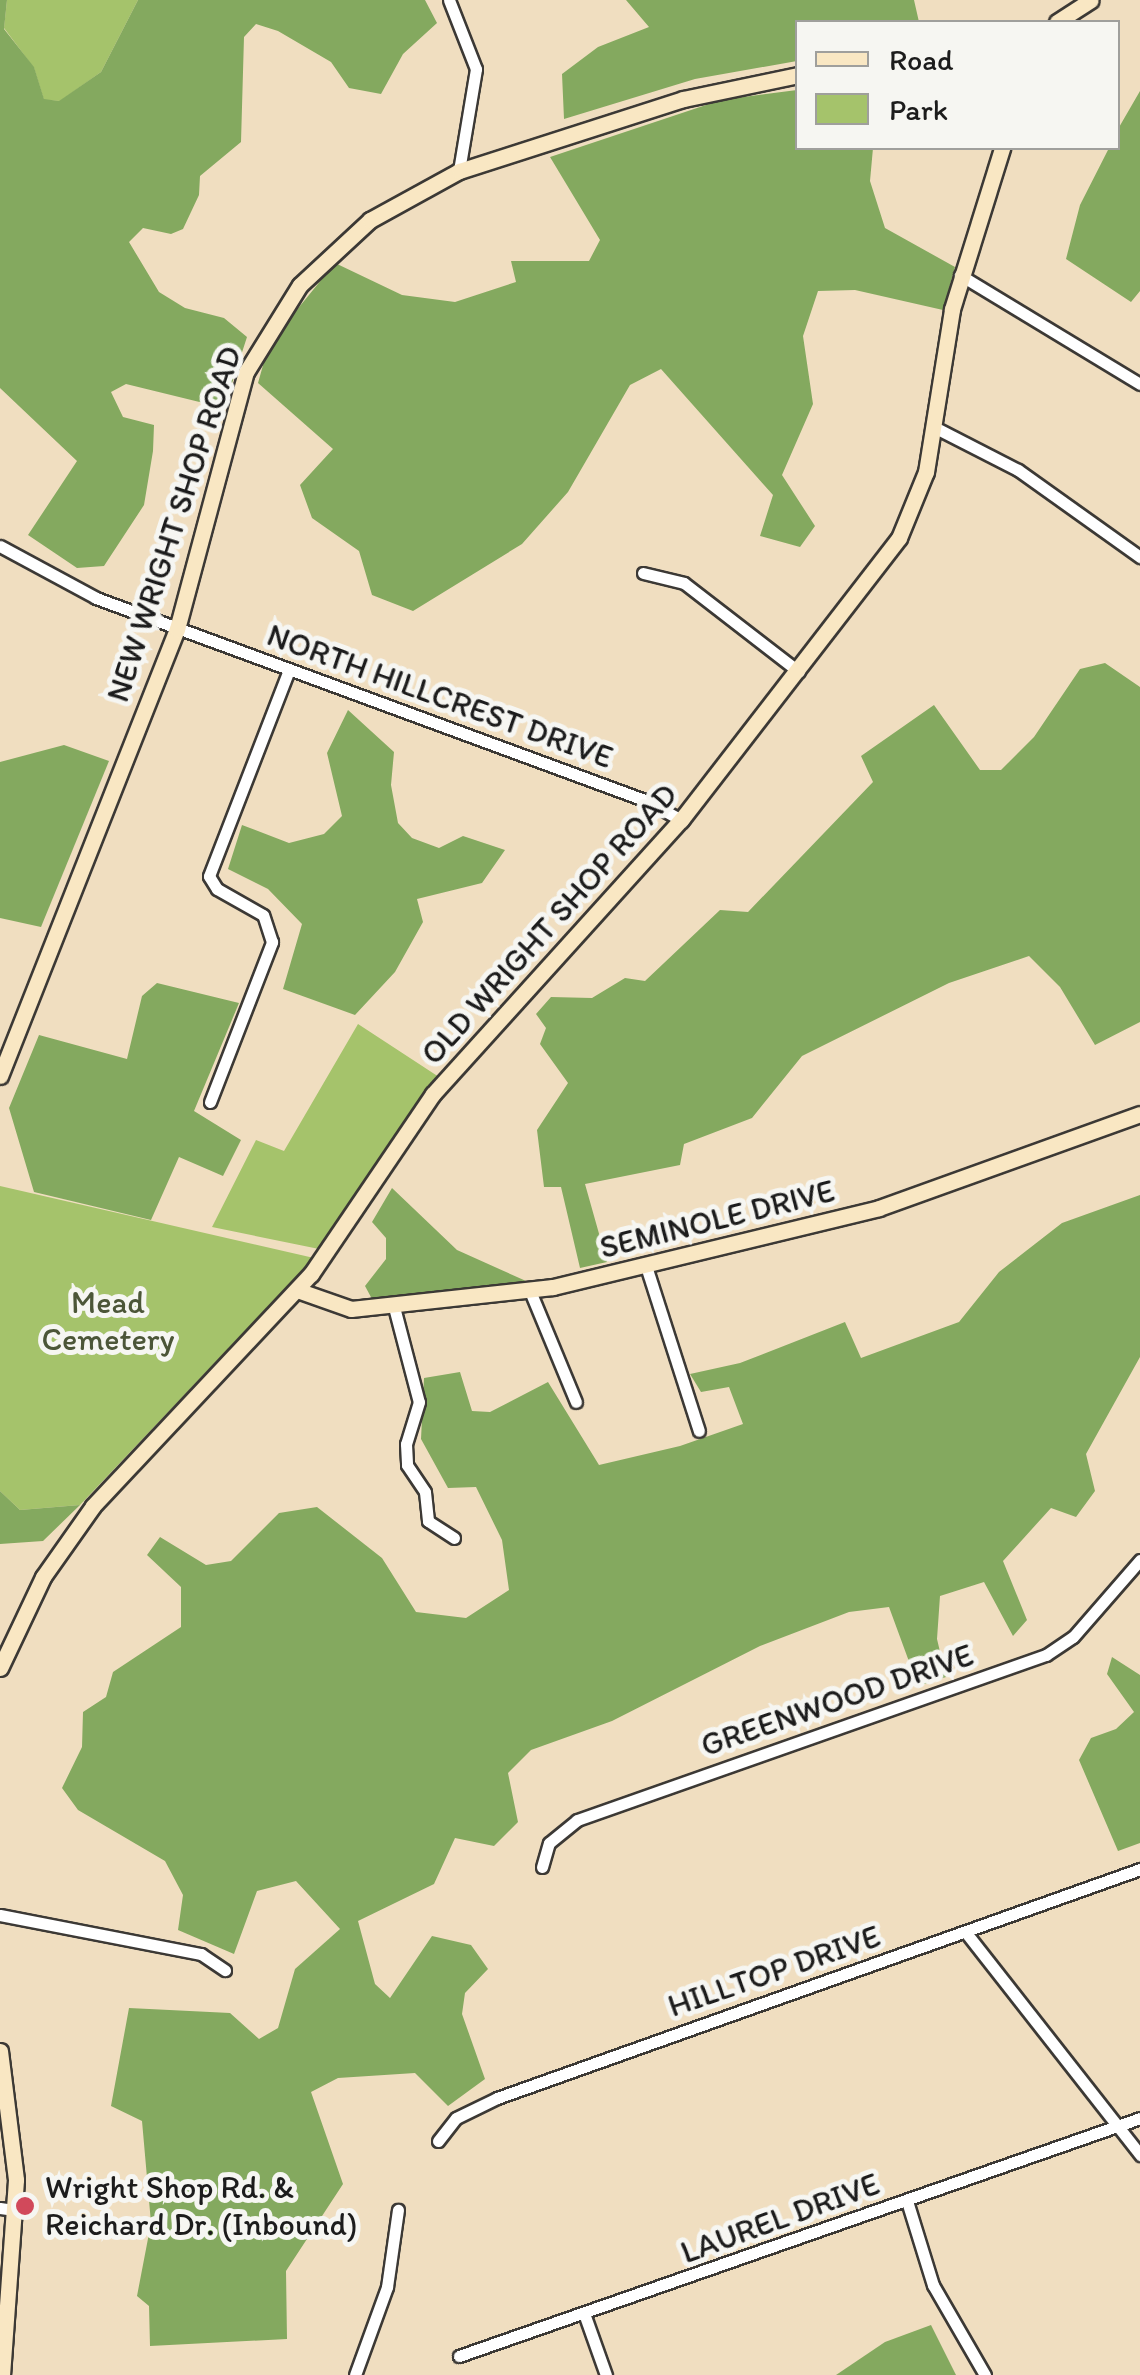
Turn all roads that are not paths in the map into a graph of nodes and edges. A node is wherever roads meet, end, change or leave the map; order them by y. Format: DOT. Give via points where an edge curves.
graph roads {
  1 [pos="449,0"];
  2 [pos="1092,0"];
  3 [pos="1060,20"];
  4 [pos="795,76"];
  5 [pos="1001,150"];
  6 [pos="459,171"];
  7 [pos="960,276"];
  8 [pos="1140,384"];
  9 [pos="934,427"];
  10 [pos="0,546"];
  11 [pos="1140,556"];
  12 [pos="642,573"];
  13 [pos="176,629"];
  14 [pos="289,670"];
  15 [pos="799,672"];
  16 [pos="682,820"];
  17 [pos="1,1071"];
  18 [pos="210,1102"];
  19 [pos="1140,1114"];
  20 [pos="646,1266"];
  21 [pos="297,1290"];
  22 [pos="530,1292"];
  23 [pos="394,1307"];
  24 [pos="576,1402"];
  25 [pos="699,1431"];
  26 [pos="454,1538"];
  27 [pos="1140,1560"];
  28 [pos="0,1668"];
  29 [pos="542,1867"];
  30 [pos="1140,1869"];
  31 [pos="0,1915"];
  32 [pos="967,1934"];
  33 [pos="225,1970"];
  34 [pos="0,2050"];
  35 [pos="1140,2118"];
  36 [pos="1117,2126"];
  37 [pos="438,2141"];
  38 [pos="1140,2155"];
  39 [pos="907,2202"];
  40 [pos="8,2209"];
  41 [pos="398,2210"];
  42 [pos="585,2316"];
  43 [pos="459,2356"];
  44 [pos="2,2375"];
  45 [pos="355,2375"];
  46 [pos="606,2375"];
  47 [pos="985,2375"];
  1 -- 6 [label="street" via="476,69"];
  2 -- 3 [label="street"];
  4 -- 6 [label="street, NEW WRIGHT SHOP ROAD" via="683,98"];
  5 -- 7 [label="street, OLD WRIGHT SHOP ROAD"];
  6 -- 13 [label="street, NEW WRIGHT SHOP ROAD" via="393,204 345,239 266,332 234,407"];
  7 -- 8 [label="street"];
  7 -- 9 [label="street, OLD WRIGHT SHOP ROAD"];
  9 -- 11 [label="street" via="1018,470"];
  9 -- 15 [label="street, OLD WRIGHT SHOP ROAD" via="910,519"];
  10 -- 13 [label="street, NORTH HILLCREST DRIVE" via="56,580"];
  12 -- 15 [label="street" via="684,582"];
  13 -- 14 [label="street, NORTH HILLCREST DRIVE"];
  13 -- 17 [label="street, NEW WRIGHT SHOP ROAD"];
  14 -- 16 [label="street, NORTH HILLCREST DRIVE" via="628,794"];
  14 -- 18 [label="street" via="210,876 217,889 263,915 272,942"];
  15 -- 16 [label="street, OLD WRIGHT SHOP ROAD"];
  16 -- 21 [label="street, OLD WRIGHT SHOP ROAD" via="440,1086"];
  19 -- 20 [label="street, SEMINOLE DRIVE" via="879,1208"];
  20 -- 22 [label="street, SEMINOLE DRIVE"];
  20 -- 25 [label="street"];
  21 -- 23 [label="street, SEMINOLE DRIVE" via="335,1307"];
  21 -- 28 [label="street, OLD WRIGHT SHOP ROAD" via="93,1506 43,1577"];
  22 -- 23 [label="street, SEMINOLE DRIVE"];
  22 -- 24 [label="street"];
  23 -- 26 [label="street" via="419,1402 407,1465 425,1492 428,1520"];
  27 -- 29 [label="street, GREENWOOD DRIVE" via="1073,1638 1046,1655 577,1820 548,1842"];
  30 -- 32 [label="street, HILLTOP DRIVE"];
  31 -- 33 [label="street" via="202,1954"];
  32 -- 36 [label="street"];
  32 -- 37 [label="street, HILLTOP DRIVE" via="482,2104 456,2118"];
  34 -- 40 [label="street" via="12,2106"];
  35 -- 36 [label="street, LAUREL DRIVE"];
  36 -- 38 [label="street"];
  36 -- 39 [label="street, LAUREL DRIVE"];
  39 -- 42 [label="street, LAUREL DRIVE"];
  39 -- 47 [label="street" via="933,2285"];
  40 -- 44 [label="street"];
  41 -- 45 [label="street" via="387,2287"];
  42 -- 43 [label="street, LAUREL DRIVE"];
  42 -- 46 [label="street"];
}
